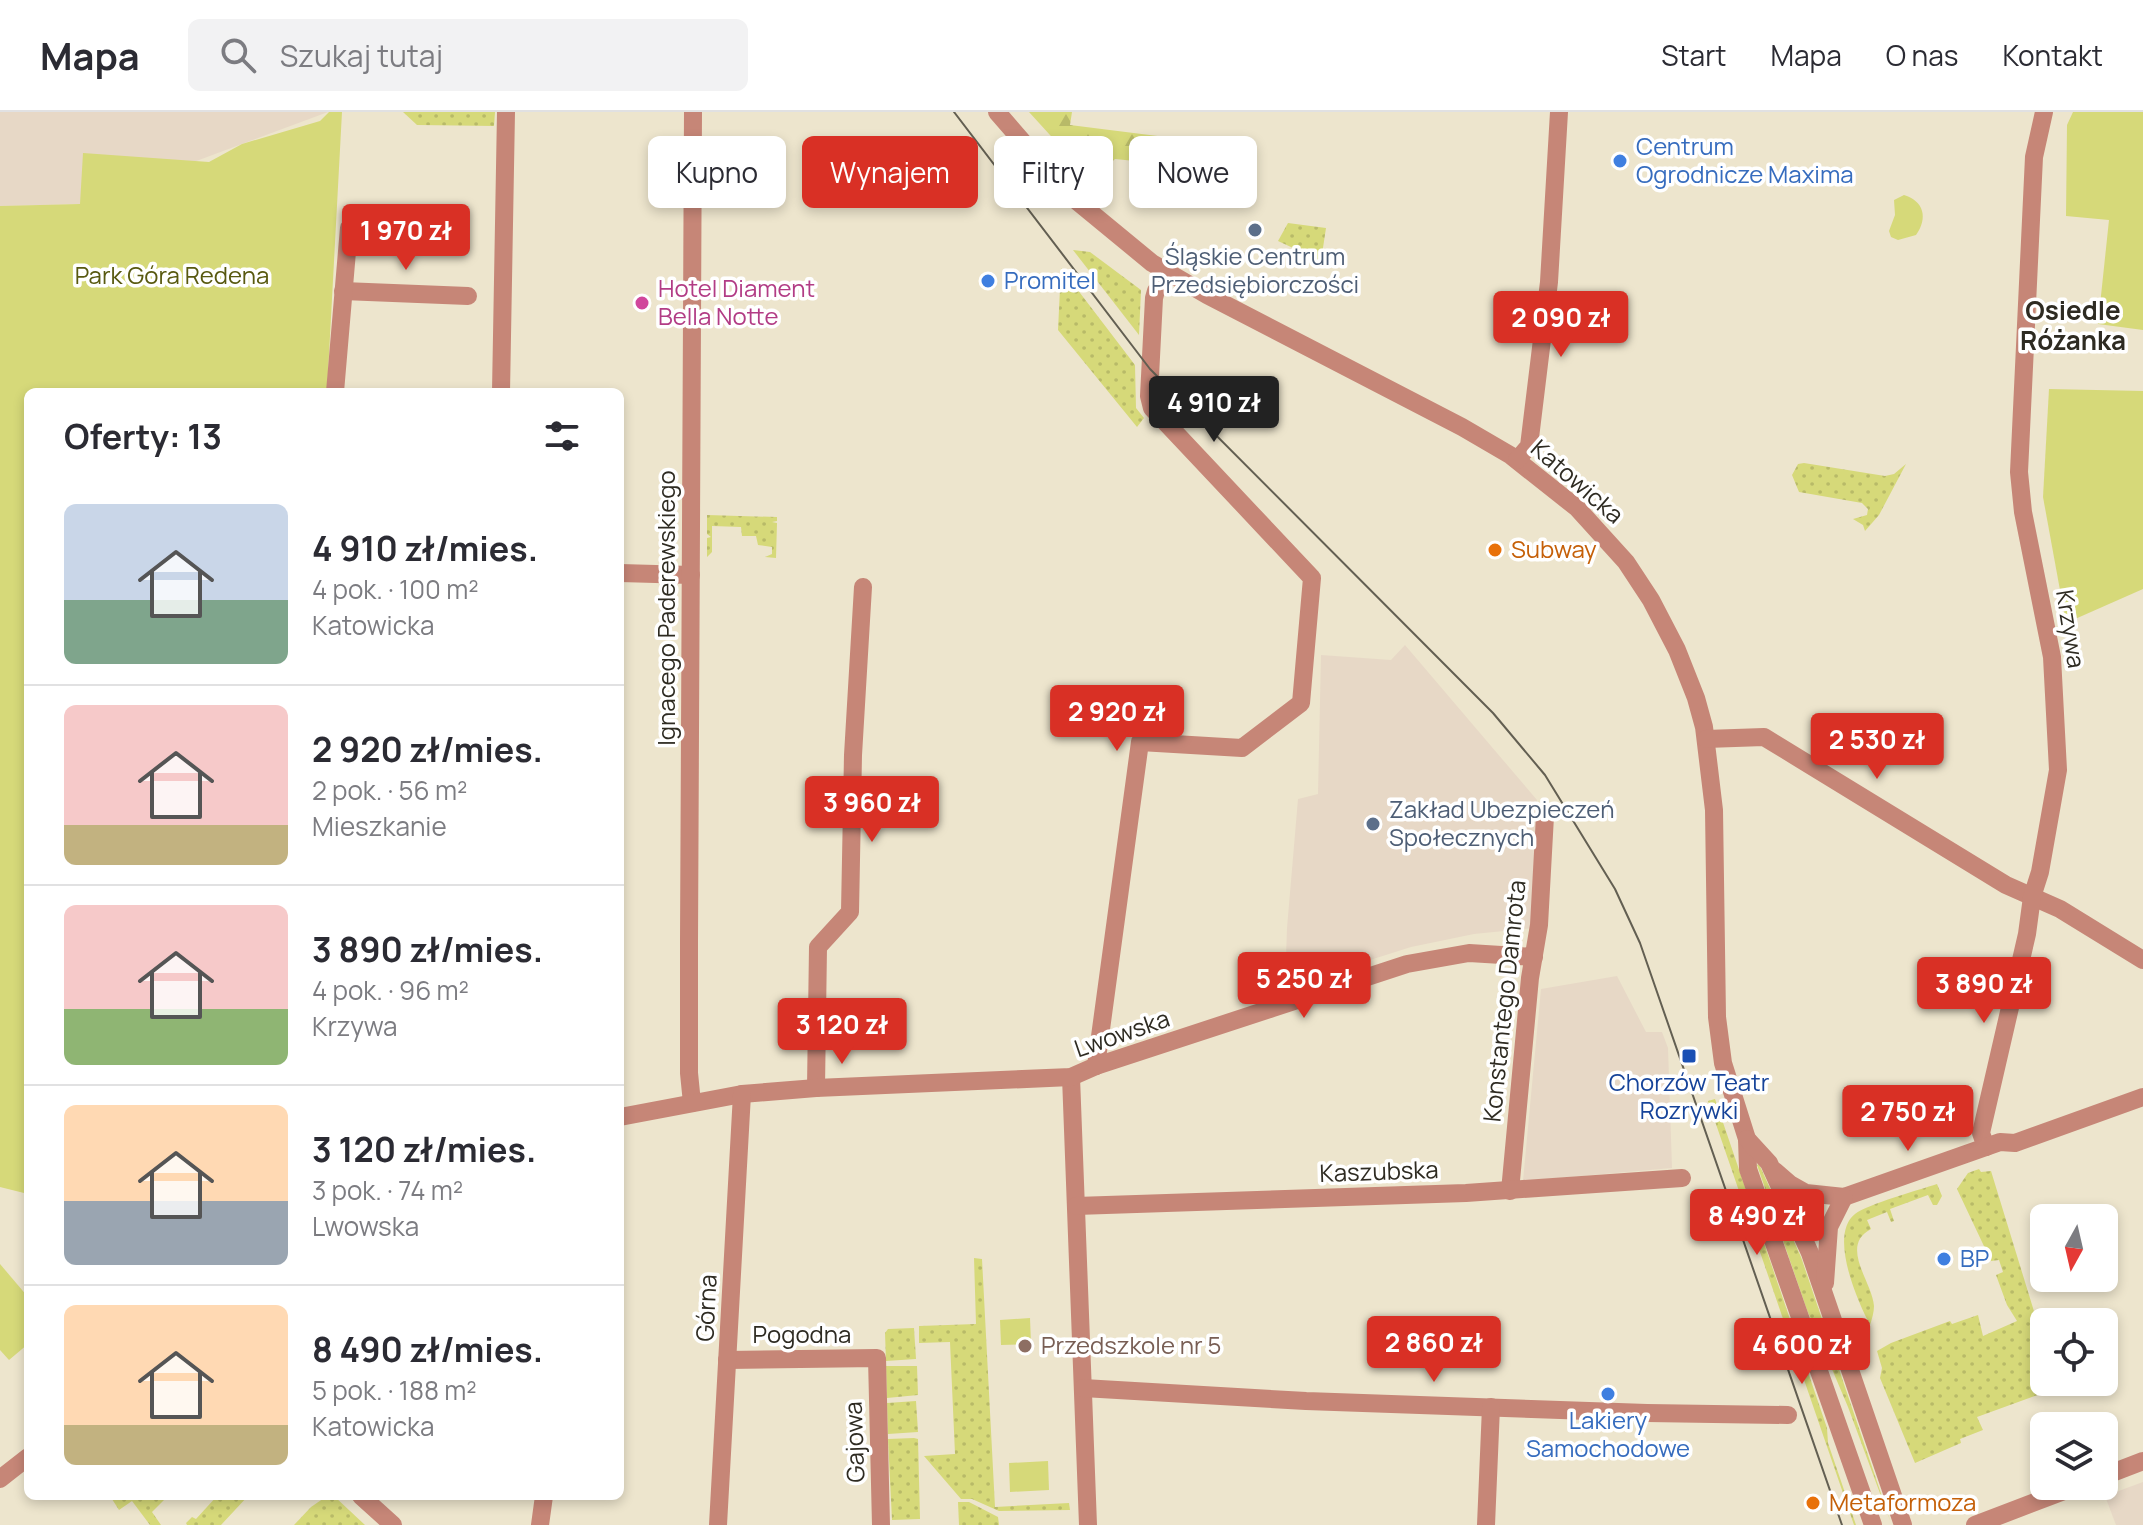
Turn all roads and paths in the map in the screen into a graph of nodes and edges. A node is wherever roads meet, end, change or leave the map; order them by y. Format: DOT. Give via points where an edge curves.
graph roads {
  1 [pos="506,112"];
  2 [pos="693,112"];
  3 [pos="997,112"];
  4 [pos="1559,112"];
  5 [pos="2044,112"];
  6 [pos="401,229"];
  7 [pos="1170,274"];
  8 [pos="343,291"];
  9 [pos="468,296"];
  10 [pos="335,388"];
  11 [pos="501,388"];
  12 [pos="1517,460"];
  13 [pos="624,573"];
  14 [pos="691,575"];
  15 [pos="863,587"];
  16 [pos="1706,739"];
  17 [pos="1545,816"];
  18 [pos="2032,897"];
  19 [pos="1534,957"];
  20 [pos="2143,960"];
  21 [pos="1096,1066"];
  22 [pos="1071,1077"];
  23 [pos="816,1088"];
  24 [pos="742,1094"];
  25 [pos="2143,1097"];
  26 [pos="692,1103"];
  27 [pos="624,1116"];
  28 [pos="1747,1139"];
  29 [pos="1986,1147"];
  30 [pos="1769,1163"];
  31 [pos="1682,1178"];
  32 [pos="1510,1191"];
  33 [pos="1844,1197"];
  34 [pos="1076,1206"];
  35 [pos="1824,1295"];
  36 [pos="877,1358"];
  37 [pos="727,1360"];
  38 [pos="1083,1388"];
  39 [pos="1491,1407"];
  40 [pos="1788,1415"];
  41 [pos="24,1460"];
  42 [pos="2143,1461"];
  43 [pos="2118,1471"];
  44 [pos="0,1479"];
  45 [pos="365,1500"];
  46 [pos="543,1500"];
  47 [pos="2040,1500"];
  48 [pos="393,1525"];
  49 [pos="540,1525"];
  50 [pos="718,1525"];
  51 [pos="881,1525"];
  52 [pos="1088,1525"];
  53 [pos="1486,1525"];
  54 [pos="1873,1525"];
  55 [pos="1903,1525"];
  56 [pos="1975,1525"];
  1 -- 11 [label="street"];
  2 -- 14 [label="street, Ignacego Paderewskiego"];
  3 -- 7 [label="street, Katowicka" via="1067,193"];
  4 -- 12 [label="street" via="1549,282 1529,446"];
  5 -- 18 [label="street, Krzywa" via="2034,157 2019,472 2052,657 2058,770"];
  6 -- 8 [label="street" via="349,228"];
  7 -- 12 [label="street, Katowicka"];
  7 -- 21 [label="street" via="1154,298 1152,408 1312,578 1301,703 1242,748 1140,742"];
  8 -- 9 [label="street"];
  8 -- 10 [label="street"];
  12 -- 16 [label="street, Katowicka" via="1577,508 1635,575 1685,668"];
  13 -- 14 [label="street"];
  14 -- 26 [label="street, Ignacego Paderewskiego"];
  15 -- 23 [label="street" via="850,912 818,947"];
  16 -- 18 [label="street" via="1764,737"];
  16 -- 28 [label="street, Katowicka" via="1714,810 1718,1030"];
  17 -- 19 [label="street, Konstantego Damrota"];
  18 -- 20 [label="street"];
  18 -- 29 [label="street, Krzywa" via="1981,1133"];
  19 -- 21 [label="street, Lwowska" via="1469,953 1407,964"];
  19 -- 32 [label="street, Konstantego Damrota"];
  21 -- 22 [label="street, Lwowska"];
  22 -- 23 [label="street, Lwowska"];
  22 -- 34 [label="street"];
  23 -- 24 [label="street, Lwowska"];
  24 -- 26 [label="street, Lwowska"];
  24 -- 37 [label="street, Górna"];
  25 -- 29 [label="street" via="2015,1143"];
  26 -- 27 [label="street, Lwowska"];
  28 -- 30 [label="street, Katowicka"];
  28 -- 54 [label="street, Katowicka" via="1748,1169"];
  29 -- 33 [label="street"];
  30 -- 33 [label="street" via="1806,1193"];
  30 -- 35 [label="street, Katowicka"];
  31 -- 32 [label="street, Kaszubska"];
  32 -- 34 [label="street, Kaszubska"];
  33 -- 35 [label="street" via="1829,1227"];
  34 -- 38 [label="street"];
  35 -- 55 [label="street, Katowicka"];
  36 -- 37 [label="street, Pogodna"];
  36 -- 51 [label="street, Gajowa"];
  37 -- 50 [label="street, Górna"];
  38 -- 39 [label="street"];
  38 -- 52 [label="street"];
  39 -- 40 [label="street"];
  39 -- 53 [label="street"];
  41 -- 44 [label="street"];
  42 -- 43 [label="street"];
  45 -- 48 [label="street"];
  46 -- 49 [label="street"];
  47 -- 56 [label="street"];
}
